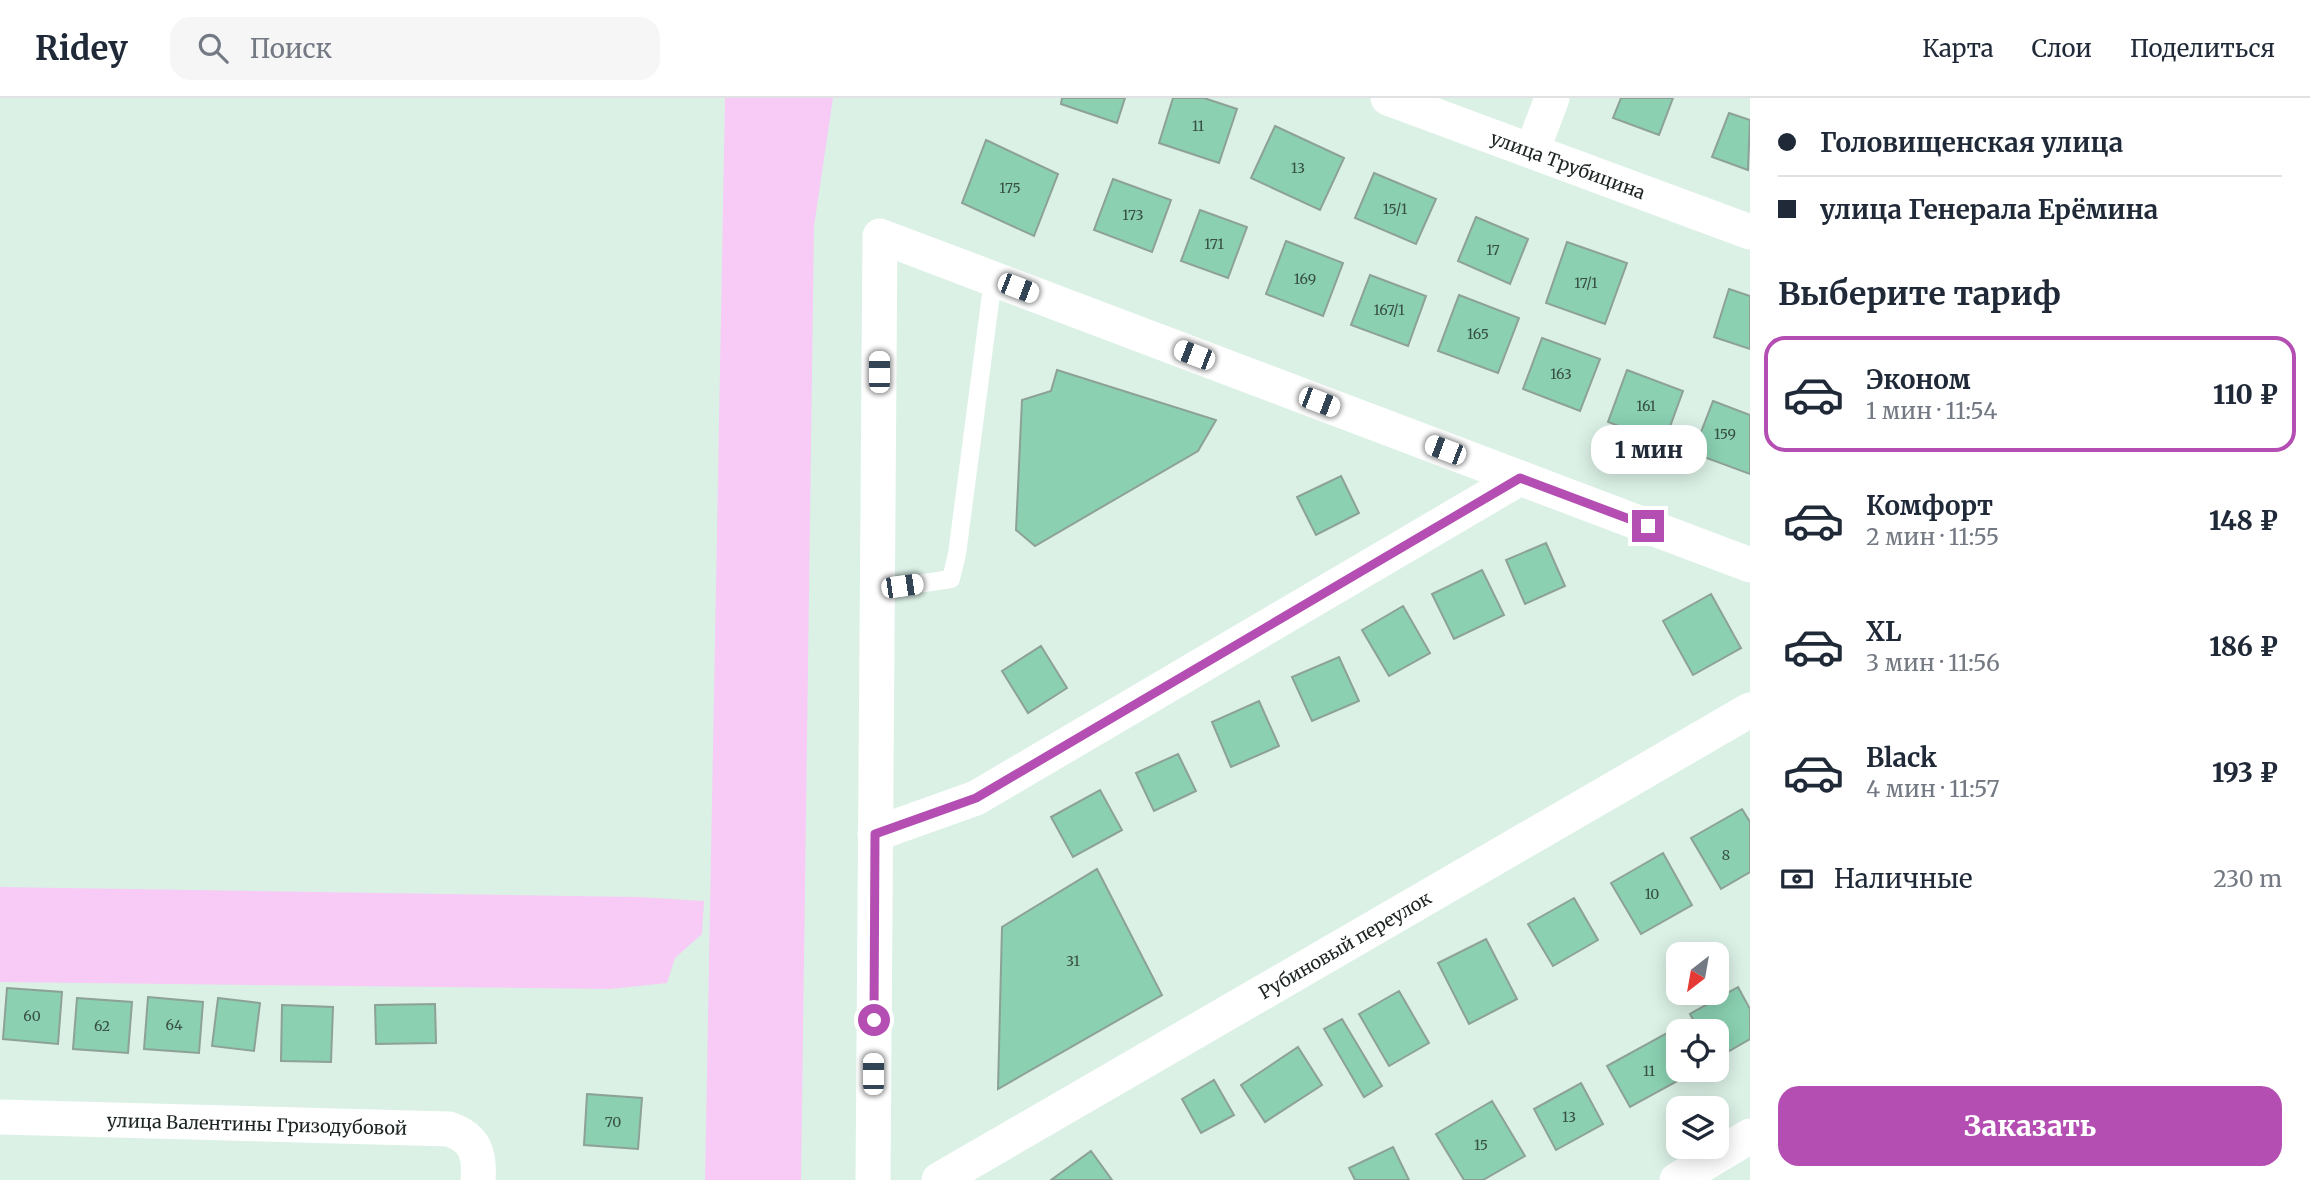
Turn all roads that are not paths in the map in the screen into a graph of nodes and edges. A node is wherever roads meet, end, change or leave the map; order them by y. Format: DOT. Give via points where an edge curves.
graph roads {
  1 [pos="1388,98"];
  2 [pos="1552,98"];
  3 [pos="1532,150"];
  4 [pos="1750,232"];
  5 [pos="993,279"];
  6 [pos="1520,478"];
  7 [pos="1750,565"];
  8 [pos="878,590"];
  9 [pos="1750,710"];
  10 [pos="875,834"];
  11 [pos="0,1116"];
  12 [pos="1750,1136"];
  13 [pos="478,1180"];
  14 [pos="873,1180"];
  15 [pos="939,1180"];
  16 [pos="1677,1180"];
  1 -- 3 [label="street, улица Трубицина"];
  2 -- 3 [label="street"];
  3 -- 4 [label="street, улица Трубицина"];
  5 -- 6 [label="street"];
  5 -- 8 [label="lane" via="951,579"];
  5 -- 8 [label="street" via="880,236"];
  6 -- 7 [label="street"];
  6 -- 10 [label="street" via="976,798"];
  8 -- 10 [label="street"];
  9 -- 15 [label="street, Рубиновый переулок"];
  10 -- 14 [label="street"];
  11 -- 13 [label="street, улица Валентины Гризодубовой" via="449,1129 475,1146"];
  12 -- 16 [label="street"];
}
